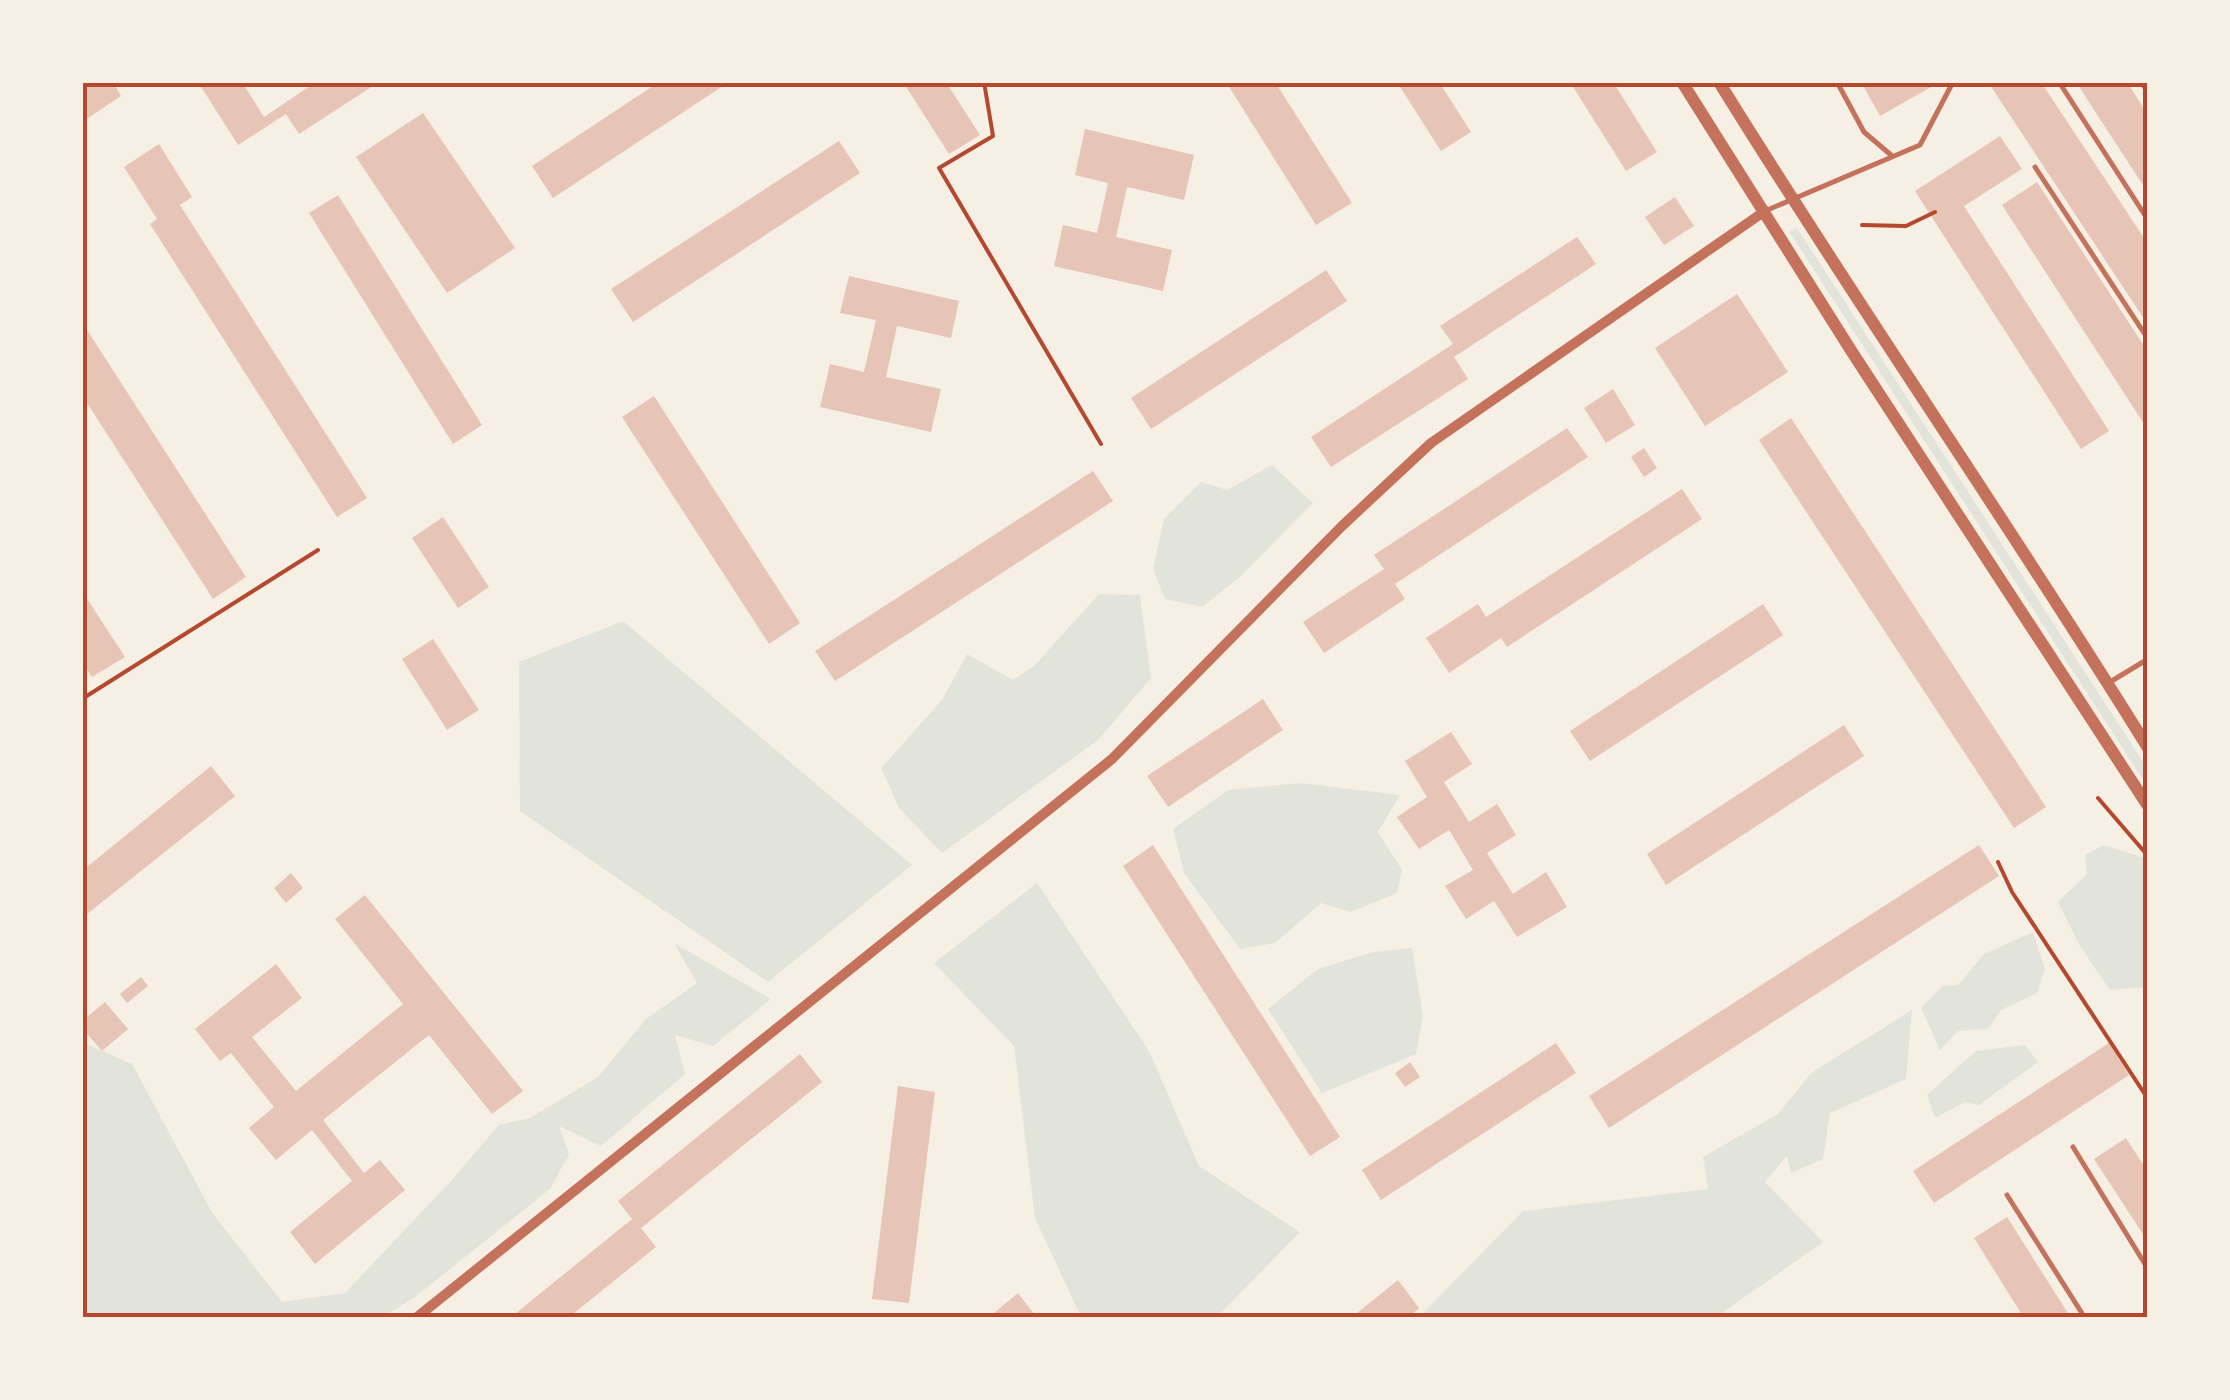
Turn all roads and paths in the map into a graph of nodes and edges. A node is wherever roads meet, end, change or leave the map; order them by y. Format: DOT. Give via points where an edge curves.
graph roads {
  1 [pos="984,82"];
  2 [pos="1682,82"];
  3 [pos="1720,82"];
  4 [pos="1837,82"];
  5 [pos="1953,82"];
  6 [pos="2059,82"];
  7 [pos="2142,82"];
  8 [pos="2148,92"];
  9 [pos="1892,155"];
  10 [pos="2035,167"];
  11 [pos="1793,197"];
  12 [pos="1765,212"];
  13 [pos="1935,212"];
  14 [pos="2148,220"];
  15 [pos="1862,225"];
  16 [pos="2148,339"];
  17 [pos="1101,444"];
  18 [pos="318,550"];
  19 [pos="2148,659"];
  20 [pos="2108,684"];
  21 [pos="82,699"];
  22 [pos="2148,748"];
  23 [pos="2098,798"];
  24 [pos="2148,806"];
  25 [pos="2148,856"];
  26 [pos="1998,862"];
  27 [pos="2148,1099"];
  28 [pos="2073,1147"];
  29 [pos="2006,1195"];
  30 [pos="2148,1269"];
  31 [pos="416,1318"];
  32 [pos="2085,1318"];
  1 -- 17 [label="path" via="993,136 939,168"];
  2 -- 12 [label="street"];
  3 -- 11 [label="street"];
  4 -- 9 [label="lane" via="1864,132"];
  5 -- 9 [label="lane" via="1920,144"];
  6 -- 14 [label="lane"];
  7 -- 8 [label="lane"];
  9 -- 11 [label="lane"];
  10 -- 16 [label="lane"];
  11 -- 12 [label="lane"];
  11 -- 20 [label="street"];
  12 -- 24 [label="street"];
  12 -- 31 [label="street" via="1431,443 1112,759"];
  13 -- 15 [label="path" via="1906,226"];
  18 -- 21 [label="path"];
  19 -- 20 [label="lane"];
  20 -- 22 [label="street"];
  23 -- 25 [label="path"];
  26 -- 27 [label="path"];
  28 -- 30 [label="lane"];
  29 -- 32 [label="lane"];
}
